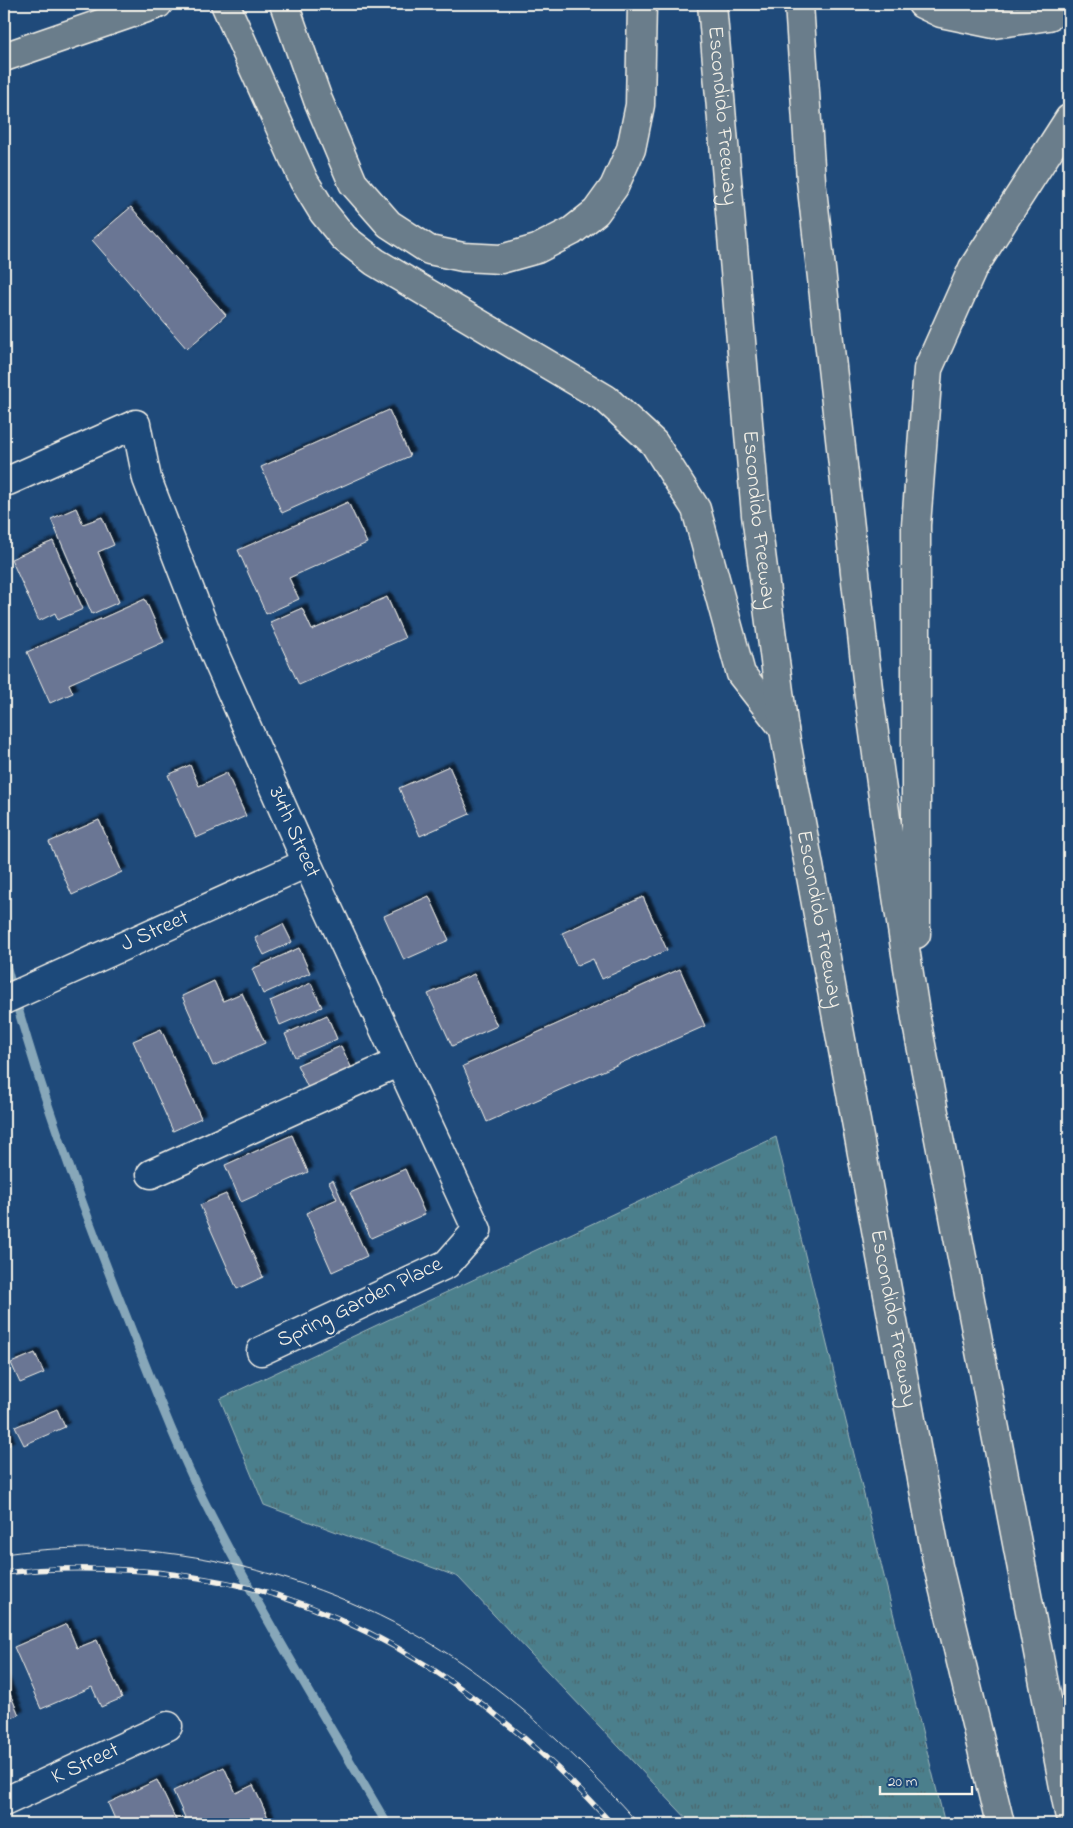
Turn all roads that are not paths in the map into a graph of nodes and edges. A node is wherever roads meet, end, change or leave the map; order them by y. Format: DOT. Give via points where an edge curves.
graph roads {
  1 [pos="158,4"];
  2 [pos="225,4"];
  3 [pos="284,4"];
  4 [pos="642,4"];
  5 [pos="712,4"];
  6 [pos="799,4"];
  7 [pos="922,4"];
  8 [pos="1069,6"];
  9 [pos="4,57"];
  10 [pos="1069,119"];
  11 [pos="8,481"];
  12 [pos="784,730"];
  13 [pos="307,863"];
  14 [pos="4,1000"];
  15 [pos="916,1019"];
  16 [pos="399,1062"];
  17 [pos="151,1174"];
  18 [pos="477,1230"];
  19 [pos="261,1351"];
  20 [pos="168,1726"];
  21 [pos="4,1802"];
  22 [pos="1069,1813"];
  23 [pos="1000,1824"];
  1 -- 9 [label="main road"];
  2 -- 12 [label="main road" via="304,181 344,238 374,262 606,399 654,443 696,509 741,674"];
  3 -- 4 [label="main road" via="318,100 353,183 389,224 430,250 463,257 501,259 537,249 572,230 596,212 614,188 632,149 640,104"];
  5 -- 12 [label="main road, Escondido Freeway" via="756,515"];
  6 -- 15 [label="main road" via="811,180 869,697"];
  7 -- 8 [label="main road" via="941,13 994,24 1049,16"];
  10 -- 15 [label="main road" via="973,268 928,369 916,525"];
  11 -- 13 [label="street, 34th Street" via="136,424 147,480 214,655"];
  12 -- 23 [label="main road, Escondido Freeway" via="938,1566"];
  13 -- 14 [label="street, J Street"];
  13 -- 16 [label="street, 34th Street"];
  15 -- 22 [label="main road"];
  16 -- 17 [label="street"];
  16 -- 18 [label="street, 34th Street"];
  18 -- 19 [label="street, Spring Garden Place" via="447,1264"];
  20 -- 21 [label="street, K Street"];
}
